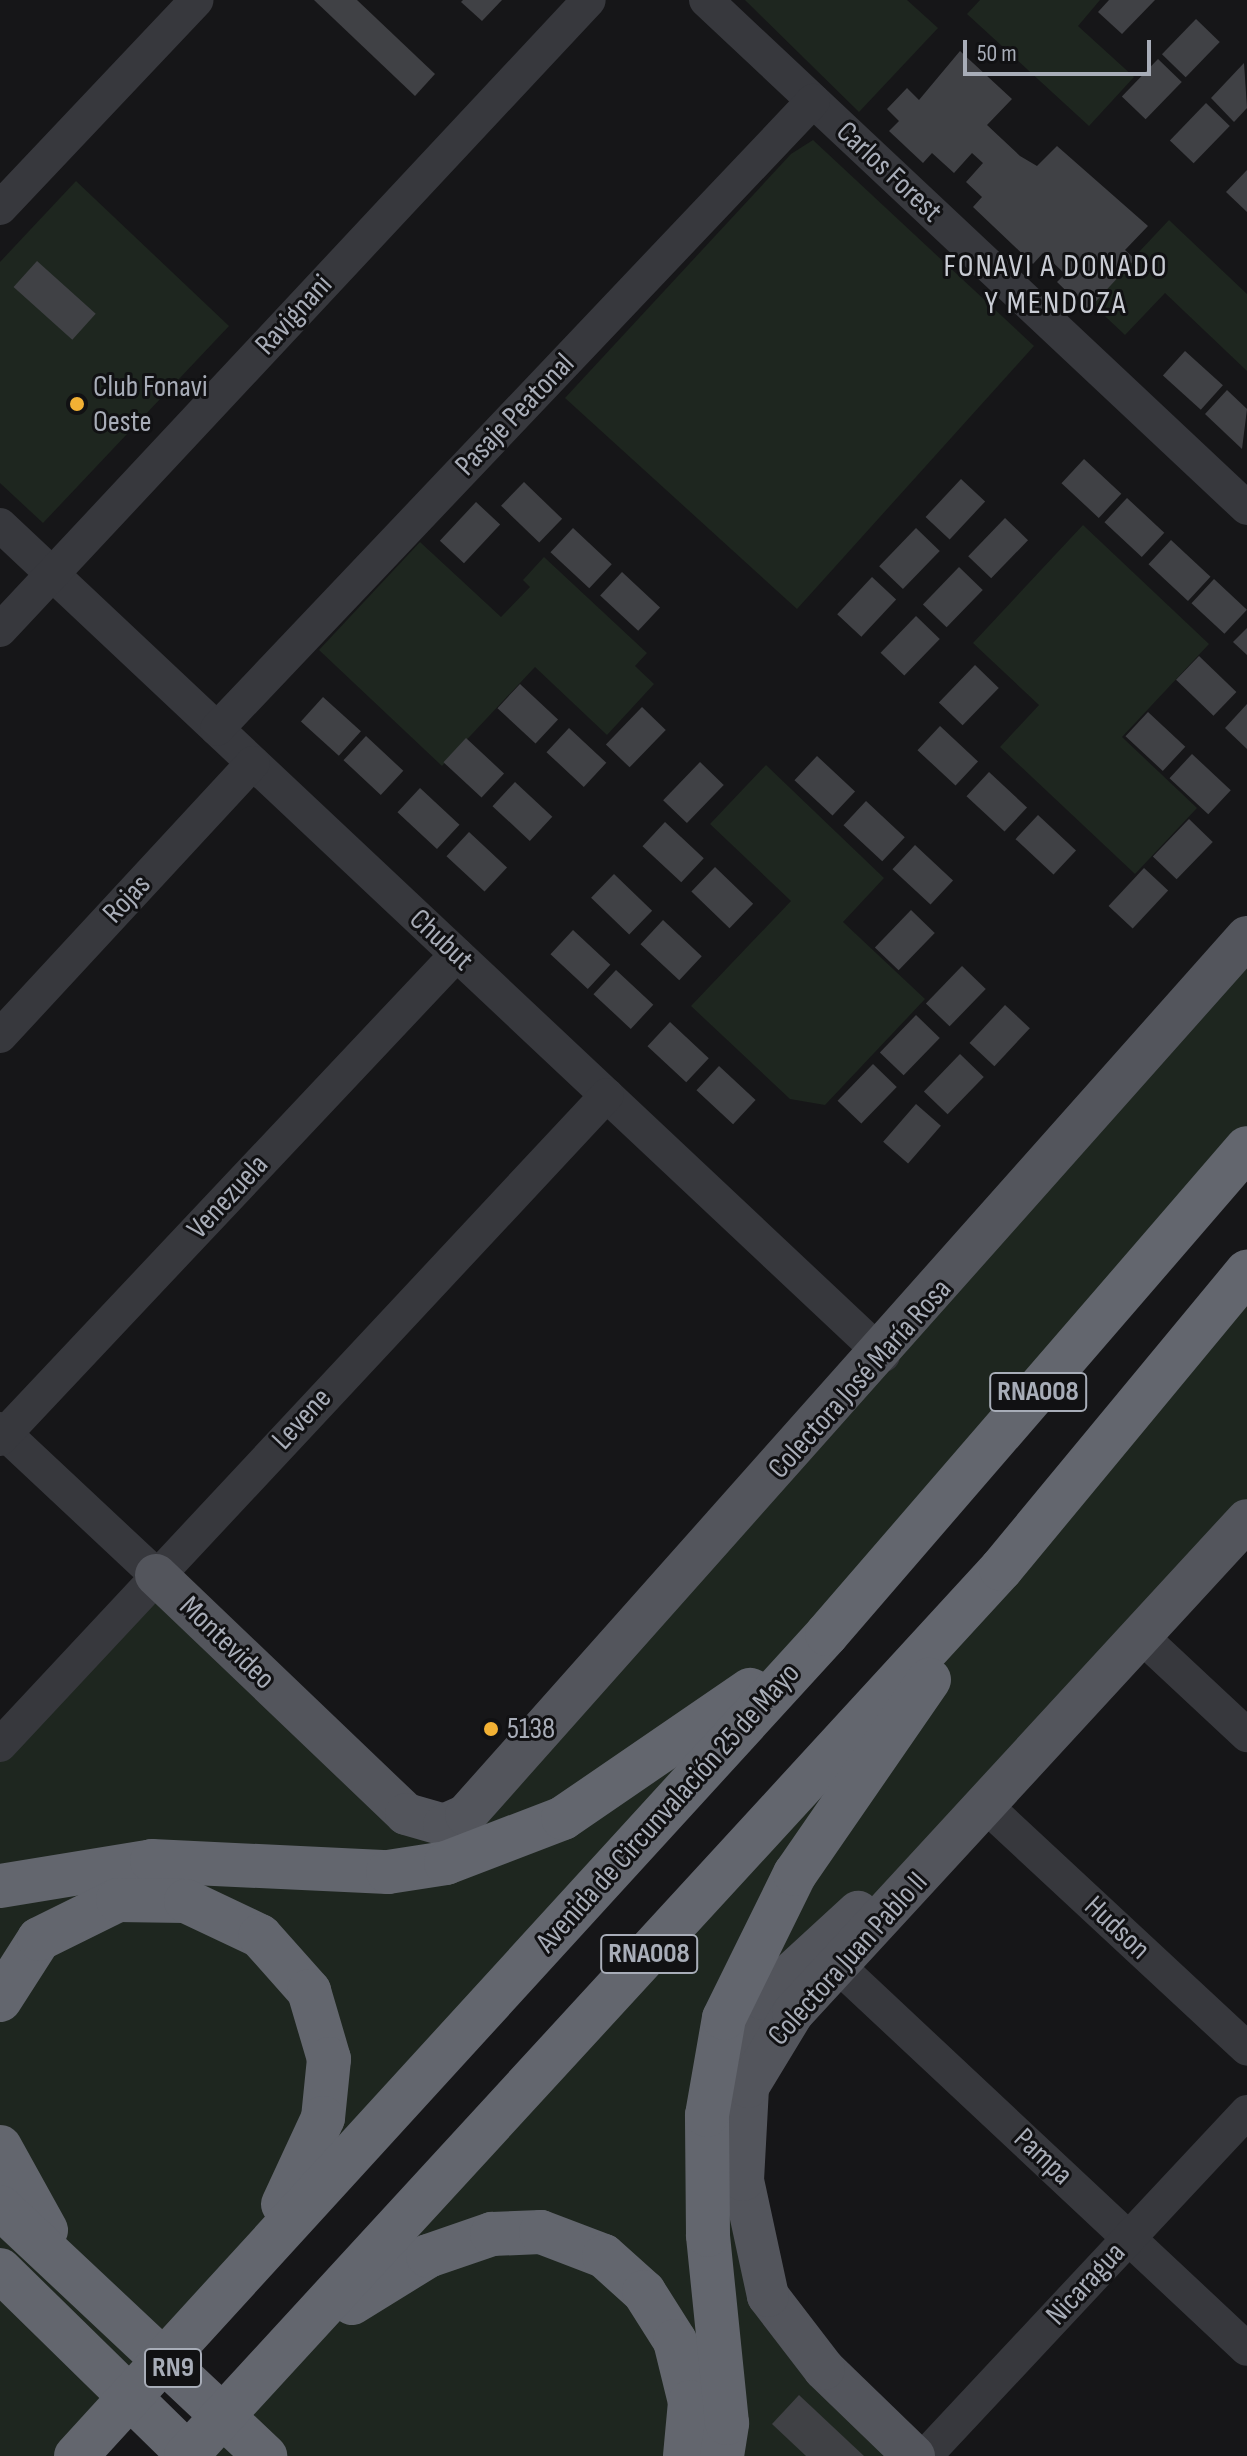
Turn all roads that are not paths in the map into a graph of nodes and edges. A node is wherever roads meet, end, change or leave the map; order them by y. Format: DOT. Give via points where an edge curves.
graph roads {
  1 [pos="197,0"];
  2 [pos="589,0"];
  3 [pos="717,4"];
  4 [pos="813,101"];
  5 [pos="0,208"];
  6 [pos="1247,508"];
  7 [pos="0,525"];
  8 [pos="52,574"];
  9 [pos="0,630"];
  10 [pos="217,729"];
  11 [pos="253,763"];
  12 [pos="1247,937"];
  13 [pos="457,954"];
  14 [pos="0,1036"];
  15 [pos="607,1095"];
  16 [pos="1247,1148"];
  17 [pos="1247,1272"];
  18 [pos="883,1355"];
  19 [pos="2,1434"];
  20 [pos="1247,1520"];
  21 [pos="1001,1569"];
  22 [pos="156,1575"];
  23 [pos="827,1634"];
  24 [pos="1142,1637"];
  25 [pos="1247,1735"];
  26 [pos="0,1745"];
  27 [pos="466,1815"];
  28 [pos="973,1822"];
  29 [pos="0,1886"];
  30 [pos="838,1966"];
  31 [pos="0,2000"];
  32 [pos="1247,2049"];
  33 [pos="1247,2112"];
  34 [pos="707,2115"];
  35 [pos="0,2147"];
  36 [pos="0,2207"];
  37 [pos="1128,2238"];
  38 [pos="0,2270"];
  39 [pos="82,2281"];
  40 [pos="231,2286"];
  41 [pos="0,2288"];
  42 [pos="51,2318"];
  43 [pos="296,2339"];
  44 [pos="1247,2349"];
  45 [pos="76,2456"];
  46 [pos="188,2456"];
  47 [pos="265,2456"];
  48 [pos="685,2456"];
  49 [pos="722,2456"];
  50 [pos="914,2456"];
  51 [pos="925,2456"];
  1 -- 5 [label="street"];
  2 -- 8 [label="street, Ravignani"];
  3 -- 4 [label="street, Carlos Forest"];
  4 -- 6 [label="street, Carlos Forest"];
  4 -- 10 [label="street, Pasaje Peatonal"];
  7 -- 8 [label="street, Chubut"];
  8 -- 9 [label="street, Ravignani"];
  8 -- 10 [label="street, Chubut"];
  10 -- 11 [label="street, Chubut"];
  11 -- 13 [label="street, Chubut"];
  11 -- 14 [label="street, Rojas"];
  12 -- 18 [label="main road, Colectora José María Rosa"];
  13 -- 15 [label="street, Chubut"];
  13 -- 19 [label="street, Venezuela"];
  15 -- 18 [label="street, Chubut"];
  15 -- 22 [label="street, Levene"];
  16 -- 23 [label="highway, Avenida de Circunvalación 25 de Mayo / RNA008"];
  17 -- 21 [label="highway, RNA008"];
  18 -- 27 [label="main road, Colectora José María Rosa"];
  19 -- 22 [label="street, Montevideo"];
  20 -- 24 [label="main road, Colectora Juan Pablo II"];
  21 -- 34 [label="highway" via="795,1874 749,1955 724,2018"];
  21 -- 43 [label="highway, RNA008"];
  22 -- 26 [label="street, Levene"];
  22 -- 27 [label="main road, Montevideo" via="406,1814 444,1825"];
  23 -- 29 [label="highway" via="642,1769 497,1847 388,1872 152,1861"];
  23 -- 40 [label="highway, Avenida de Circunvalación 25 de Mayo / RNA008"];
  24 -- 25 [label="street"];
  24 -- 28 [label="main road, Colectora Juan Pablo II"];
  28 -- 30 [label="main road, Colectora Juan Pablo II"];
  28 -- 32 [label="street, Hudson"];
  28 -- 34 [label="main road" via="845,1921 763,1999 735,2043"];
  30 -- 37 [label="street, Pampa"];
  30 -- 50 [label="main road, Colectora Juan Pablo II" via="774,2035 748,2087 742,2147 750,2238 768,2296 791,2331"];
  31 -- 40 [label="highway" via="23,1958 57,1924 138,1897 186,1901 233,1920 295,1970 326,2036 328,2099 307,2163"];
  33 -- 37 [label="street, Nicaragua"];
  34 -- 49 [label="highway" via="708,2235 727,2423"];
  35 -- 39 [label="highway" via="23,2195"];
  36 -- 39 [label="highway, RN9"];
  37 -- 44 [label="street, Pampa"];
  37 -- 51 [label="street, Nicaragua"];
  38 -- 42 [label="highway, RN9"];
  39 -- 47 [label="highway, RN9"];
  40 -- 45 [label="highway, Avenida de Circunvalación 25 de Mayo / RNA008"];
  41 -- 42 [label="highway"];
  42 -- 46 [label="highway, RN9"];
  43 -- 46 [label="highway, RNA008"];
  43 -- 48 [label="highway" via="398,2271 460,2241 519,2230 561,2238 604,2256 662,2317 687,2385"];
}
